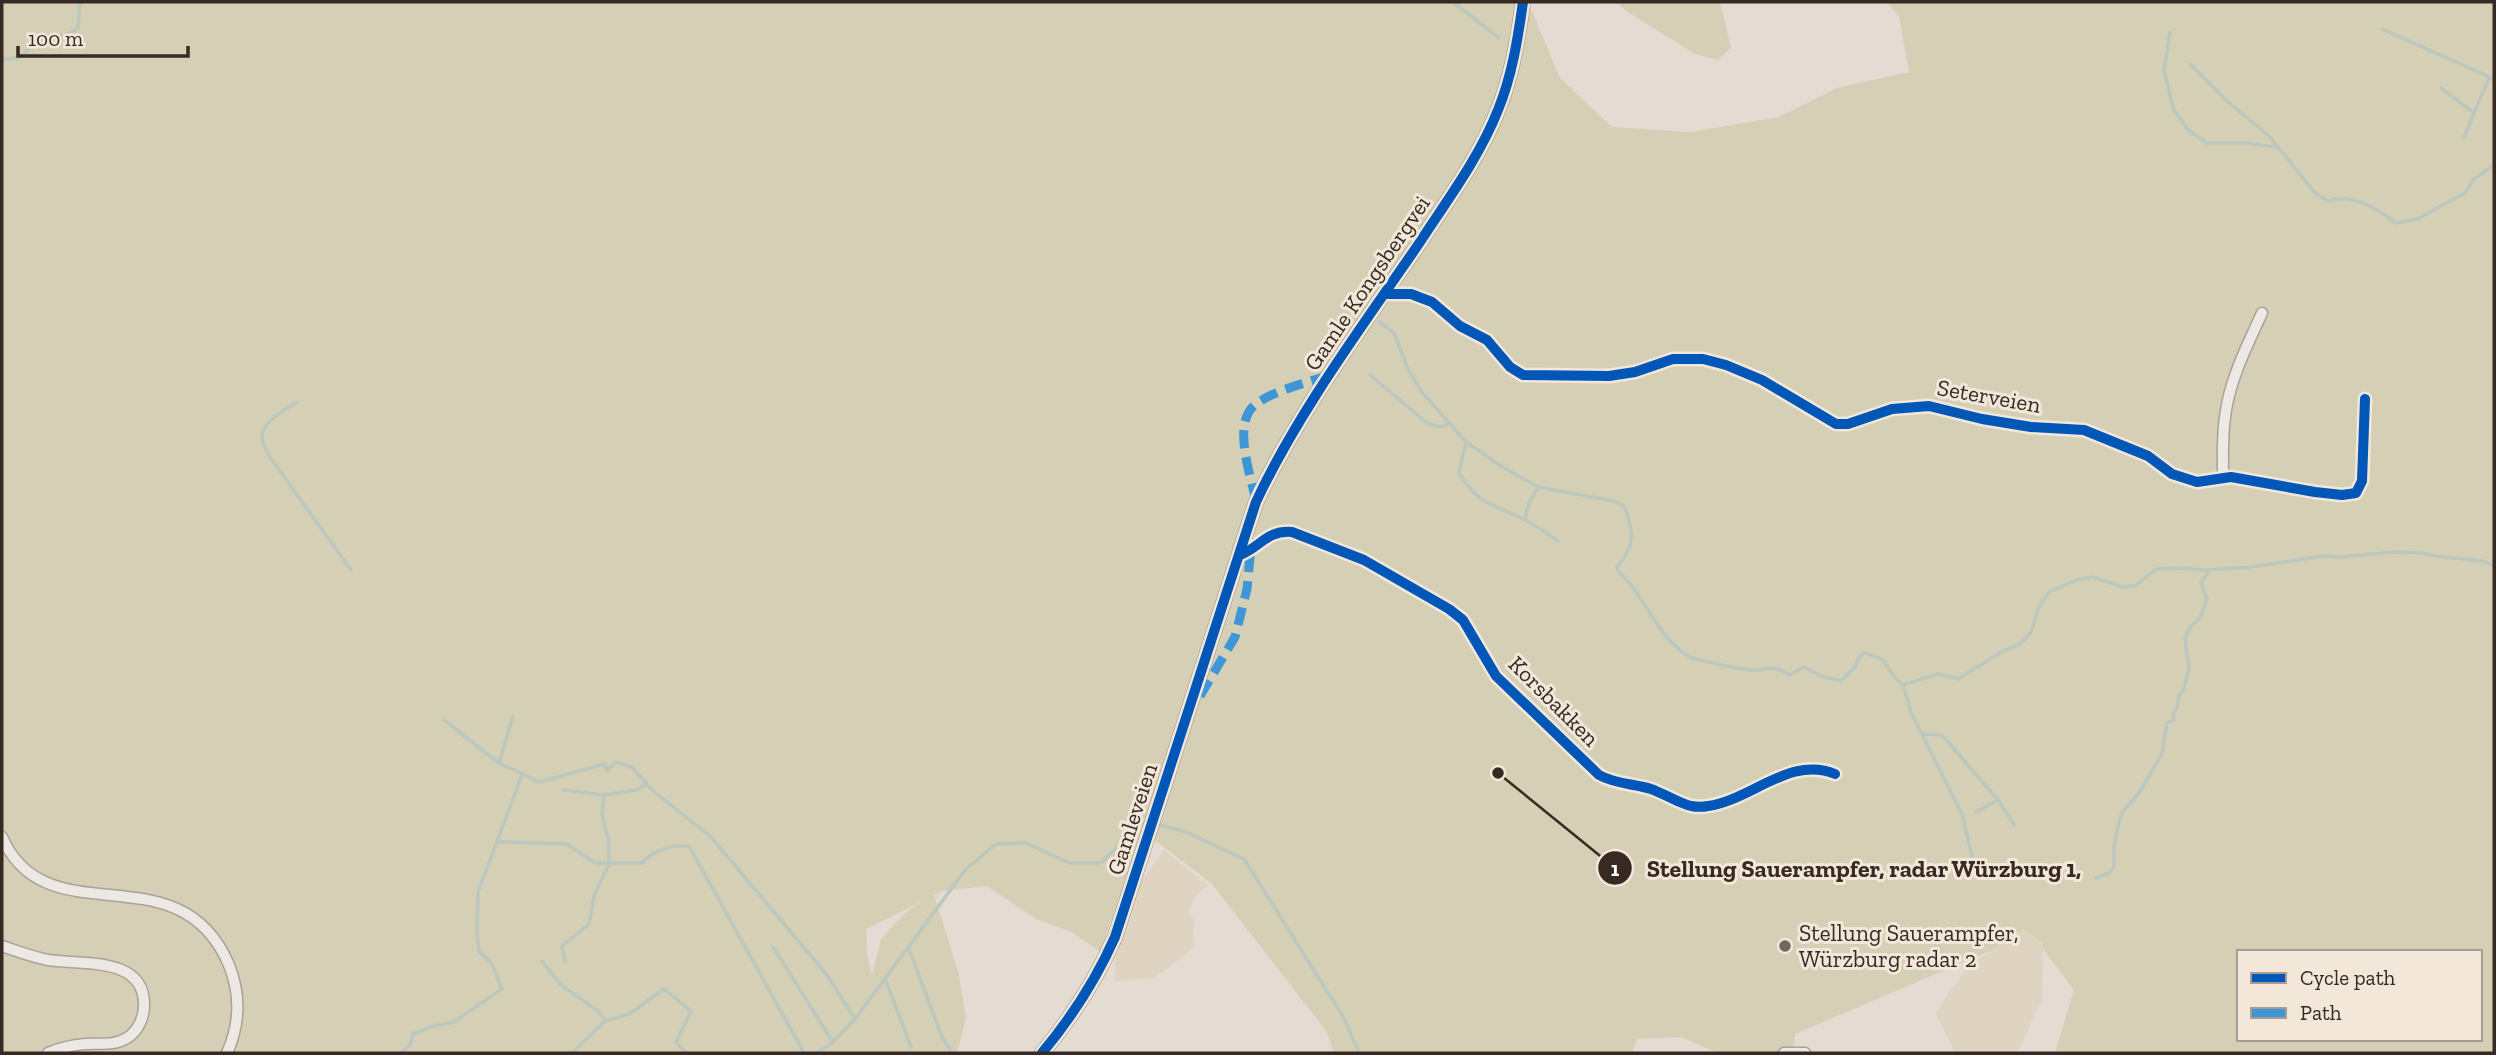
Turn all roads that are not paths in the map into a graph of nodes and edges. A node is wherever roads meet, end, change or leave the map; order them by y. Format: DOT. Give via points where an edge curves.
graph roads {
  1 [pos="1522,2"];
  2 [pos="1385,294"];
  3 [pos="2262,313"];
  4 [pos="2365,399"];
  5 [pos="2223,478"];
  6 [pos="1240,555"];
  7 [pos="1231,583"];
  8 [pos="1835,774"];
  9 [pos="2,837"];
  10 [pos="2,946"];
  11 [pos="48,1053"];
  12 [pos="227,1053"];
  13 [pos="1042,1053"];
  14 [pos="1784,1053"];
  15 [pos="1805,1053"];
  1 -- 2 [label="main road, Gamle Kongsbergvei" via="1512,65 1491,126 1457,187"];
  2 -- 5 [label="street, Seterveien" via="1432,302 1460,326 1487,340 1523,375 1609,376 1673,359 1703,359 1762,380 1836,424 1884,410 1929,406 2031,427 2084,430 2148,456 2183,479"];
  2 -- 6 [label="main road, Gamle Kongsbergvei" via="1272,470 1256,502"];
  3 -- 5 [label="street" via="2243,355 2224,418"];
  4 -- 5 [label="street, Seterveien" via="2362,481 2356,493 2315,492"];
  6 -- 7 [label="main road, Gamle Kongsbergvei"];
  6 -- 8 [label="street, Korsbakken" via="1268,535 1292,532 1364,560 1427,594 1463,620 1501,682 1608,779 1702,807 1802,769 1819,768"];
  7 -- 13 [label="main road, Gamleveien" via="1115,937 1088,992"];
  9 -- 12 [label="street" via="20,866 49,885 154,900 202,925 226,958 235,984 239,1015"];
  10 -- 11 [label="street" via="44,959 116,967 141,989 143,1017 126,1038"];
  14 -- 15 [label="street"];
}
